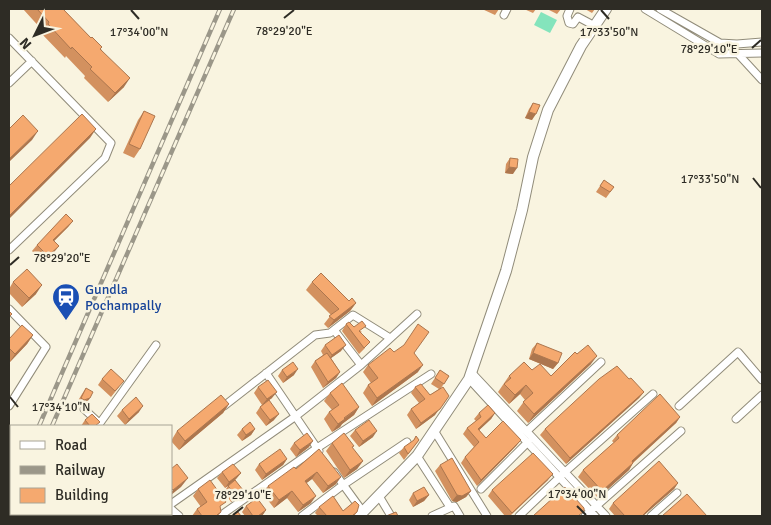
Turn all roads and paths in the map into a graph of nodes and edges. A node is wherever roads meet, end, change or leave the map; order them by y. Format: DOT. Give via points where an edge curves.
graph roads {
  1 [pos="570,9"];
  2 [pos="606,9"];
  3 [pos="645,9"];
  4 [pos="660,9"];
  5 [pos="595,26"];
  6 [pos="9,38"];
  7 [pos="762,42"];
  8 [pos="762,53"];
  9 [pos="739,55"];
  10 [pos="32,61"];
  11 [pos="762,80"];
  12 [pos="9,83"];
  13 [pos="9,250"];
  14 [pos="9,309"];
  15 [pos="417,314"];
  16 [pos="334,330"];
  17 [pos="390,338"];
  18 [pos="156,345"];
  19 [pos="601,362"];
  20 [pos="360,365"];
  21 [pos="266,373"];
  22 [pos="430,374"];
  23 [pos="470,375"];
  24 [pos="762,380"];
  25 [pos="653,394"];
  26 [pos="762,395"];
  27 [pos="9,406"];
  28 [pos="224,406"];
  29 [pos="679,406"];
  30 [pos="84,409"];
  31 [pos="296,416"];
  32 [pos="736,419"];
  33 [pos="101,425"];
  34 [pos="681,430"];
  35 [pos="527,431"];
  36 [pos="435,432"];
  37 [pos="407,442"];
  38 [pos="528,442"];
  39 [pos="317,448"];
  40 [pos="322,455"];
  41 [pos="417,456"];
  42 [pos="328,462"];
  43 [pos="562,475"];
  44 [pos="343,485"];
  45 [pos="481,489"];
  46 [pos="677,493"];
  47 [pos="379,496"];
  48 [pos="172,503"];
  49 [pos="596,506"];
  50 [pos="450,508"];
  51 [pos="361,514"];
  52 [pos="590,514"];
  53 [pos="220,516"];
  54 [pos="302,516"];
  55 [pos="391,516"];
  56 [pos="432,516"];
  57 [pos="460,516"];
  58 [pos="487,516"];
  59 [pos="519,516"];
  60 [pos="606,516"];
  61 [pos="651,516"];
  1 -- 5 [label="street" via="566,16 569,23 574,23 578,17"];
  2 -- 5 [label="main road"];
  3 -- 9 [label="street" via="719,54"];
  4 -- 7 [label="street" via="720,43"];
  5 -- 23 [label="main road" via="548,110 533,157 506,270"];
  6 -- 10 [label="street"];
  8 -- 9 [label="street"];
  9 -- 11 [label="street"];
  10 -- 12 [label="street"];
  10 -- 13 [label="street" via="111,143 106,158"];
  14 -- 27 [label="street" via="46,347"];
  15 -- 17 [label="street"];
  16 -- 17 [label="street" via="352,315"];
  16 -- 20 [label="street"];
  16 -- 21 [label="street" via="315,335"];
  17 -- 20 [label="street"];
  18 -- 33 [label="street"];
  19 -- 35 [label="street"];
  20 -- 31 [label="street"];
  21 -- 28 [label="street"];
  21 -- 31 [label="street"];
  22 -- 39 [label="street"];
  23 -- 35 [label="street"];
  23 -- 36 [label="main road"];
  23 -- 38 [label="street"];
  24 -- 29 [label="street" via="738,352"];
  25 -- 43 [label="street"];
  26 -- 32 [label="street"];
  30 -- 33 [label="street"];
  31 -- 39 [label="street"];
  31 -- 48 [label="street"];
  34 -- 49 [label="street"];
  35 -- 43 [label="street"];
  36 -- 41 [label="main road"];
  36 -- 58 [label="street"];
  37 -- 44 [label="street"];
  38 -- 43 [label="street"];
  38 -- 45 [label="street"];
  39 -- 40 [label="street"];
  39 -- 53 [label="street"];
  41 -- 47 [label="main road"];
  41 -- 50 [label="street"];
  42 -- 44 [label="street"];
  43 -- 49 [label="street"];
  43 -- 52 [label="street"];
  43 -- 59 [label="street"];
  44 -- 51 [label="street"];
  44 -- 54 [label="street"];
  46 -- 61 [label="street"];
  47 -- 51 [label="main road"];
  47 -- 55 [label="street"];
  49 -- 52 [label="street"];
  49 -- 60 [label="street"];
  50 -- 56 [label="street"];
  50 -- 57 [label="street" via="454,506"];
}
